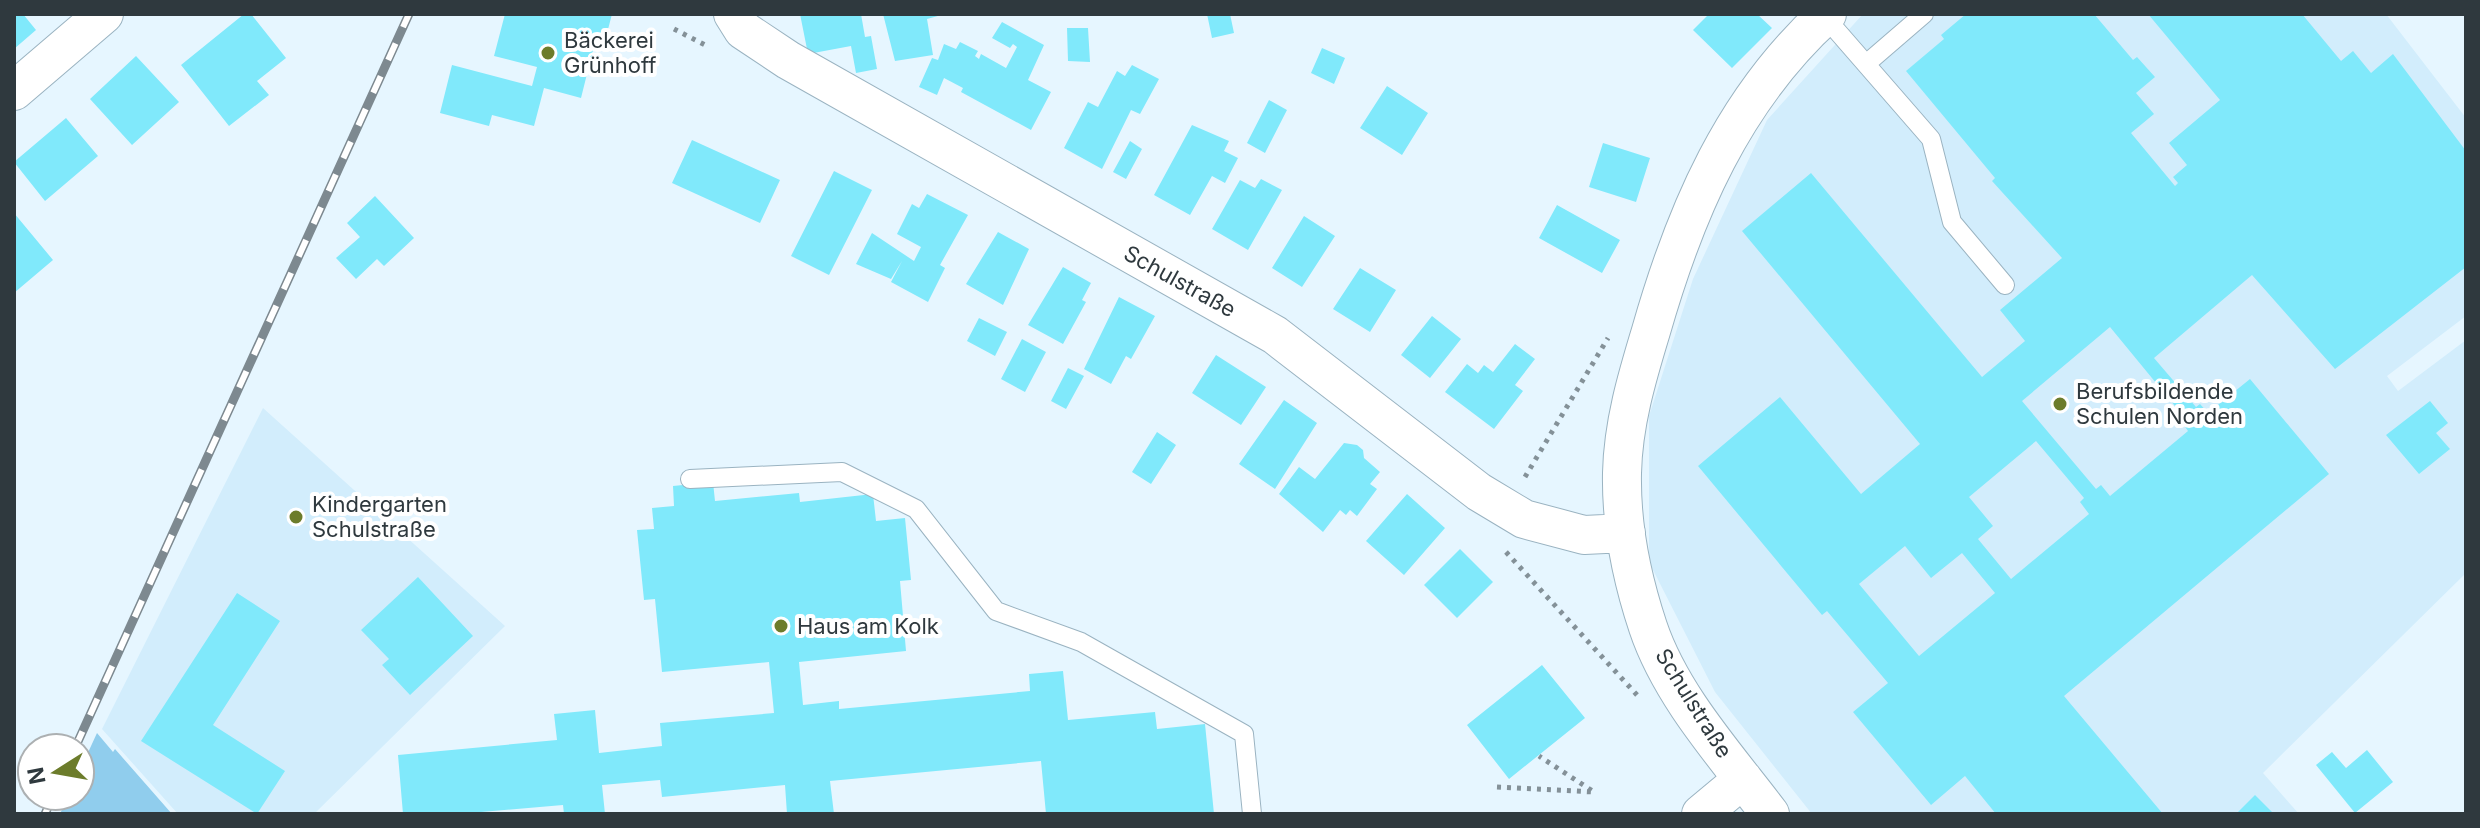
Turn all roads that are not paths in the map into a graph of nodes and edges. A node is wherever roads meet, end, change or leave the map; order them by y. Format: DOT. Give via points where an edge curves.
graph roads {
  1 [pos="104,14"];
  2 [pos="733,14"];
  3 [pos="1924,14"];
  4 [pos="1826,15"];
  5 [pos="1866,64"];
  6 [pos="14,91"];
  7 [pos="2005,285"];
  8 [pos="690,479"];
  9 [pos="1626,533"];
  10 [pos="1743,779"];
  11 [pos="1252,814"];
  12 [pos="1701,814"];
  13 [pos="1770,814"];
  1 -- 6 [label="street"];
  2 -- 9 [label="street, Schulstraße" via="743,30 788,60 1275,335 1479,492 1524,519 1584,535"];
  3 -- 5 [label="lane"];
  4 -- 5 [label="lane"];
  4 -- 9 [label="street, Schulstraße" via="1758,87 1694,202 1662,290 1628,417 1622,473"];
  5 -- 7 [label="lane" via="1931,139 1952,222"];
  8 -- 11 [label="lane" via="842,472 916,509 996,611 1081,642 1244,734"];
  9 -- 10 [label="street, Schulstraße" via="1649,630 1676,682"];
  10 -- 12 [label="street, Schulstraße"];
  10 -- 13 [label="street, Schulstraße"];
}
